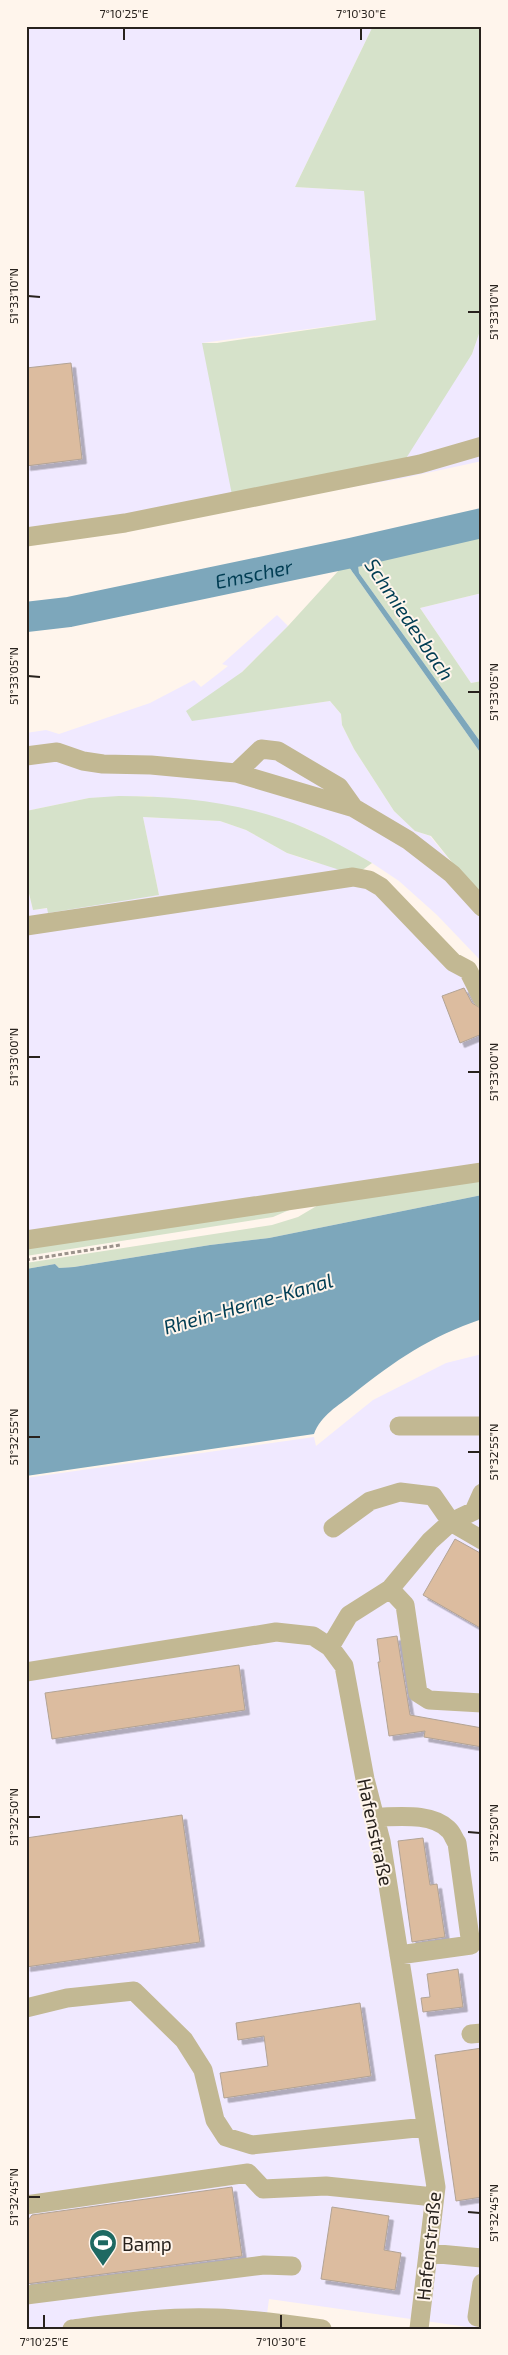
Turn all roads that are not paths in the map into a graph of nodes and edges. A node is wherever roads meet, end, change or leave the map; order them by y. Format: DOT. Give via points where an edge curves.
graph roads {
  1 [pos="482,446"];
  2 [pos="26,537"];
  3 [pos="26,756"];
  4 [pos="236,773"];
  5 [pos="354,808"];
  6 [pos="482,907"];
  7 [pos="26,926"];
  8 [pos="482,998"];
  9 [pos="482,1172"];
  10 [pos="26,1240"];
  11 [pos="400,1426"];
  12 [pos="482,1426"];
  13 [pos="482,1493"];
  14 [pos="450,1522"];
  15 [pos="334,1528"];
  16 [pos="482,1540"];
  17 [pos="390,1589"];
  18 [pos="330,1647"];
  19 [pos="26,1672"];
  20 [pos="482,1704"];
  21 [pos="374,1817"];
  22 [pos="399,1954"];
  23 [pos="26,2008"];
  24 [pos="426,2127"];
  25 [pos="434,2197"];
  26 [pos="26,2205"];
  27 [pos="428,2253"];
  28 [pos="482,2258"];
  29 [pos="292,2266"];
  30 [pos="481,2293"];
  31 [pos="26,2295"];
  32 [pos="482,2318"];
  33 [pos="249,2324"];
  34 [pos="72,2329"];
  35 [pos="322,2329"];
  36 [pos="419,2329"];
  1 -- 2 [label="street" via="401,468 125,523"];
  3 -- 4 [label="street" via="56,752 104,764"];
  4 -- 5 [label="street"];
  4 -- 5 [label="street" via="261,749 278,750 339,787"];
  5 -- 6 [label="street" via="408,840 452,874"];
  7 -- 8 [label="street" via="353,877 369,880 381,887 452,962 468,970"];
  9 -- 10 [label="street"];
  11 -- 12 [label="street"];
  13 -- 14 [label="street" via="474,1511"];
  14 -- 15 [label="street" via="433,1496 400,1492 370,1501"];
  14 -- 16 [label="street"];
  14 -- 17 [label="street"];
  17 -- 18 [label="street" via="348,1615"];
  17 -- 20 [label="street" via="405,1605 418,1693 429,1700"];
  18 -- 19 [label="street, Hafenstraße" via="314,1636 276,1632"];
  18 -- 21 [label="street, Hafenstraße" via="344,1666"];
  21 -- 22 [label="street, Hafenstraße"];
  21 -- 22 [label="street" via="419,1818 437,1822 449,1829 457,1843 471,1945"];
  22 -- 24 [label="street, Hafenstraße"];
  23 -- 24 [label="street" via="67,1998 134,1991 184,2040 203,2070 215,2120 226,2137 252,2145"];
  24 -- 25 [label="street, Hafenstraße" via="436,2186"];
  25 -- 26 [label="street" via="326,2186 264,2189 248,2173"];
  25 -- 27 [label="street, Hafenstraße"];
  27 -- 28 [label="street"];
  27 -- 36 [label="street, Hafenstraße"];
  29 -- 31 [label="street" via="264,2265"];
  30 -- 32 [label="street" via="476,2317"];
  33 -- 34 [label="street" via="180,2318"];
  33 -- 35 [label="street"];
}
